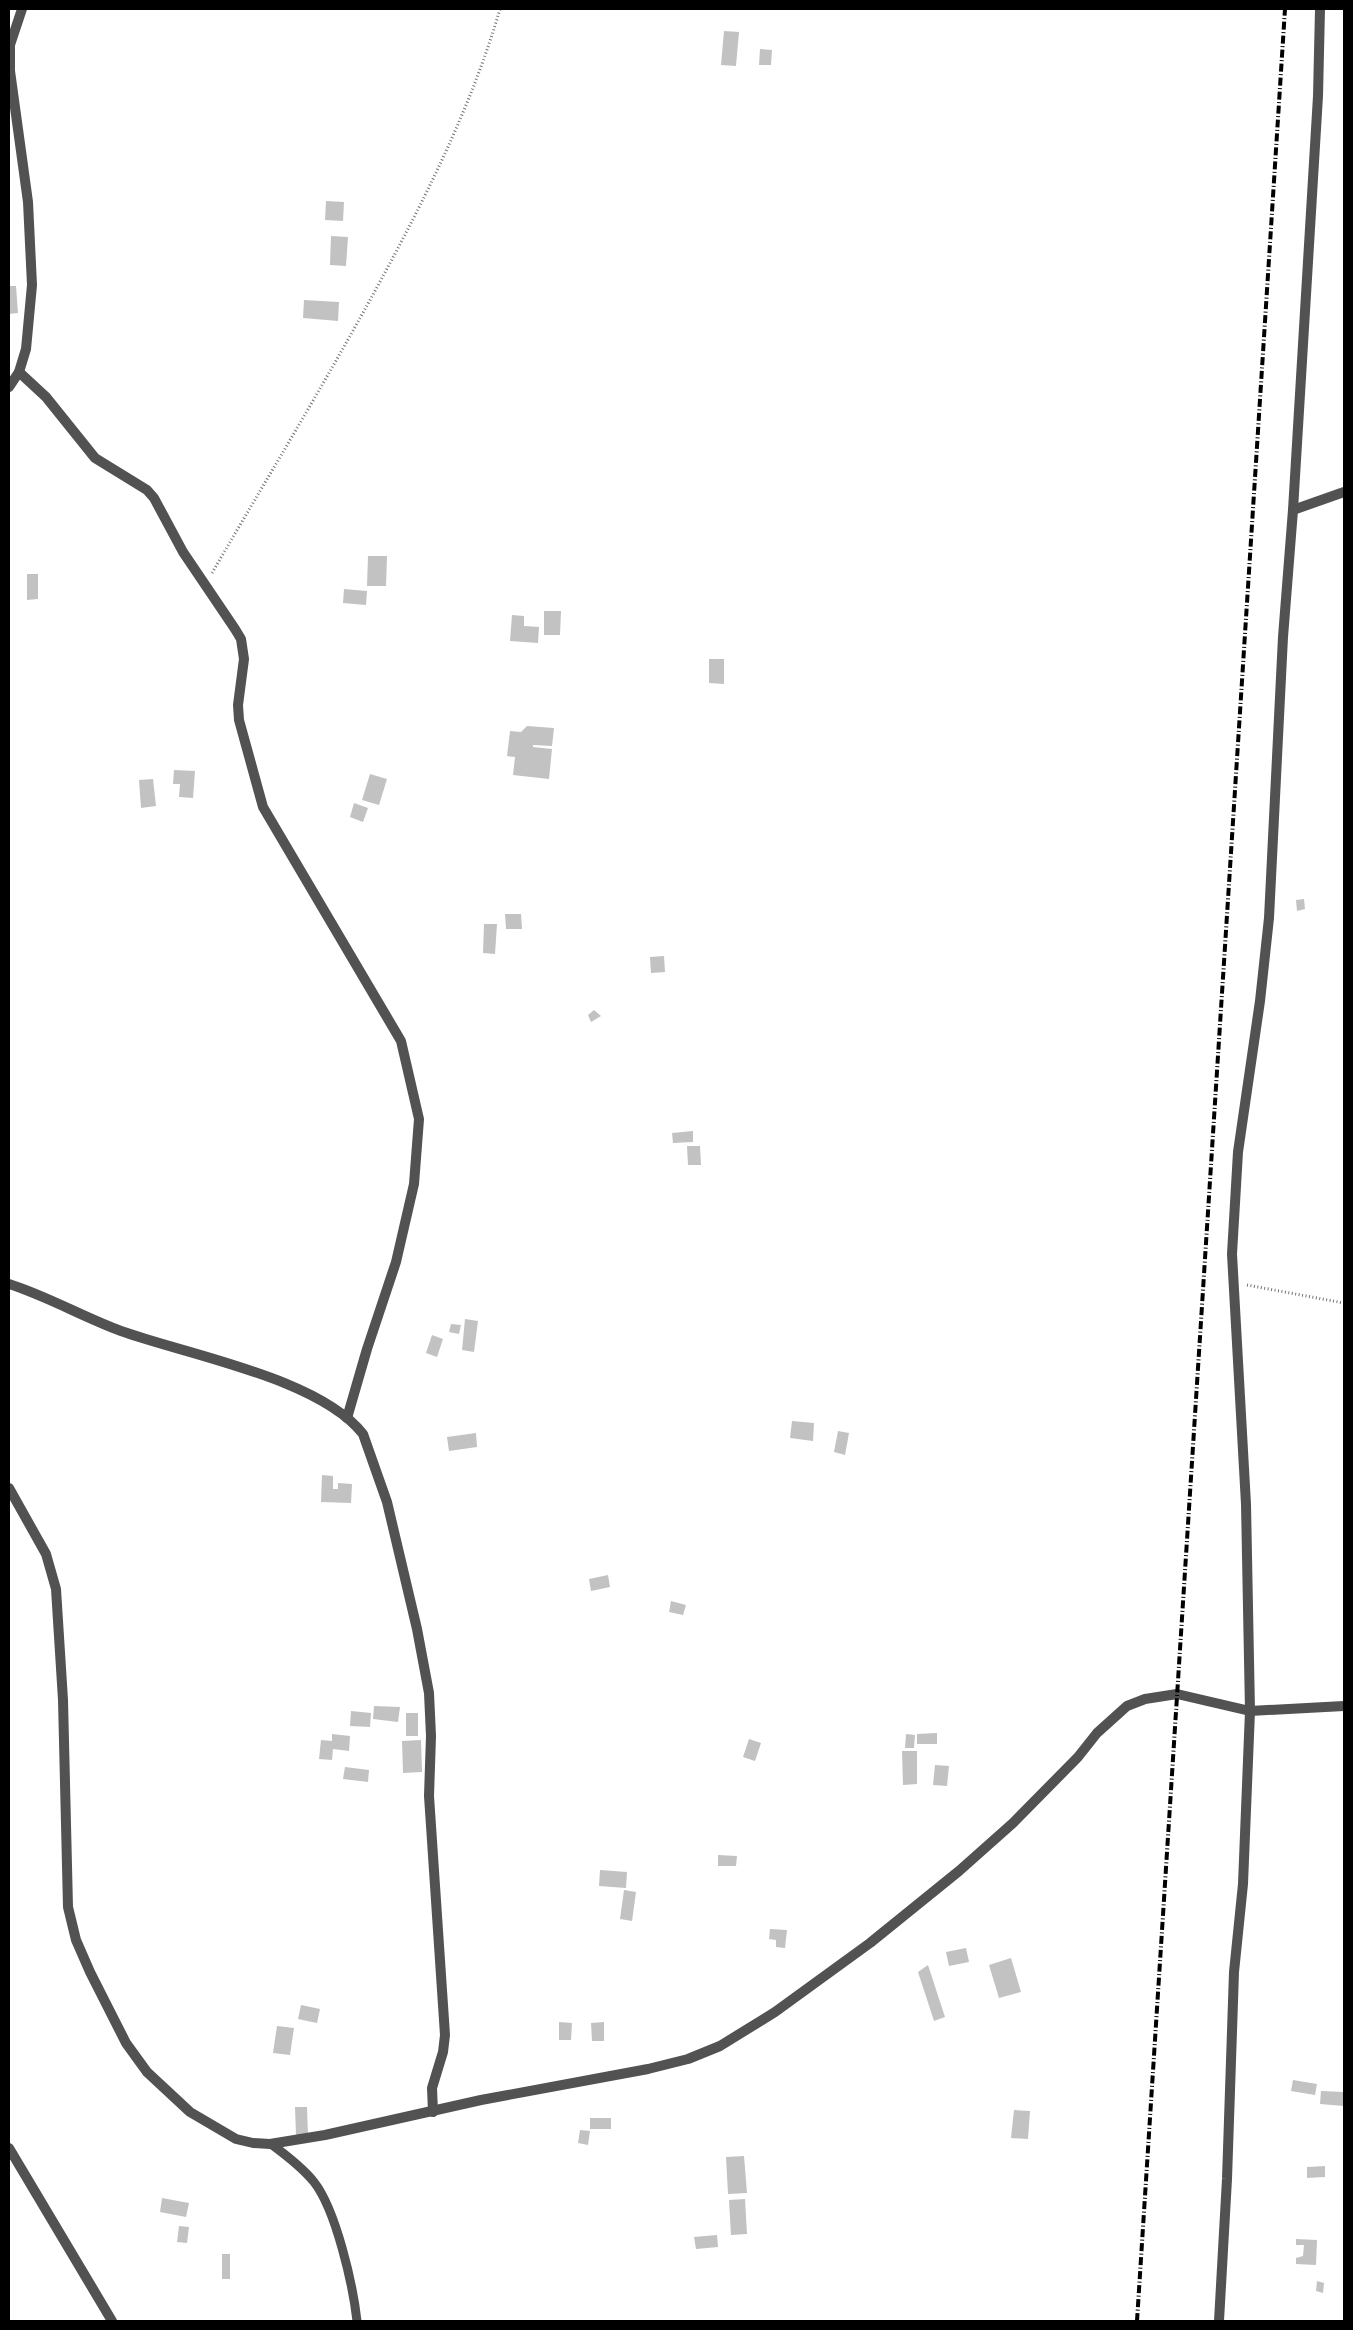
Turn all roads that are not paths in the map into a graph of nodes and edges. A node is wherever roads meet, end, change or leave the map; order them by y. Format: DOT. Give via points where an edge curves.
graph roads {
  1 [pos="1320,9"];
  2 [pos="21,10"];
  3 [pos="11,93"];
  4 [pos="19,372"];
  5 [pos="9,387"];
  6 [pos="1344,492"];
  7 [pos="1293,510"];
  8 [pos="9,1284"];
  9 [pos="347,1418"];
  10 [pos="9,1488"];
  11 [pos="1344,1706"];
  12 [pos="1250,1711"];
  13 [pos="433,2112"];
  14 [pos="271,2144"];
  15 [pos="9,2148"];
  16 [pos="112,2321"];
  17 [pos="357,2321"];
  18 [pos="1218,2321"];
  1 -- 7 [label="street" via="1318,96"];
  2 -- 3 [label="street" via="10,45"];
  3 -- 4 [label="street" via="28,202 32,285 26,349"];
  4 -- 5 [label="street"];
  4 -- 9 [label="street" via="46,397 95,458 147,490 154,498 182,552 235,629 244,659 238,720 263,807 400,1041 419,1119 414,1184 396,1262 366,1349"];
  6 -- 7 [label="street"];
  7 -- 12 [label="street" via="1283,637 1269,918 1238,1152 1232,1254 1246,1504"];
  8 -- 9 [label="street" via="119,1330 210,1357 292,1387"];
  9 -- 13 [label="street" via="366,1440 387,1502 418,1629 429,1694 429,1796 445,2036 432,2088"];
  10 -- 14 [label="street" via="46,1554 56,1589 63,1700 68,1907 76,1940 126,2042 147,2072 190,2112 236,2139"];
  11 -- 12 [label="street"];
  12 -- 13 [label="street" via="1177,1694 1145,1699 1127,1706 1097,1733 1013,1823 959,1871 870,1943 775,2012 720,2046 688,2059 648,2069 480,2100"];
  12 -- 18 [label="street" via="1243,1884 1234,1972 1228,2179"];
  13 -- 14 [label="street"];
  14 -- 17 [label="lane" via="293,2160 326,2200"];
  15 -- 16 [label="street"];
}
